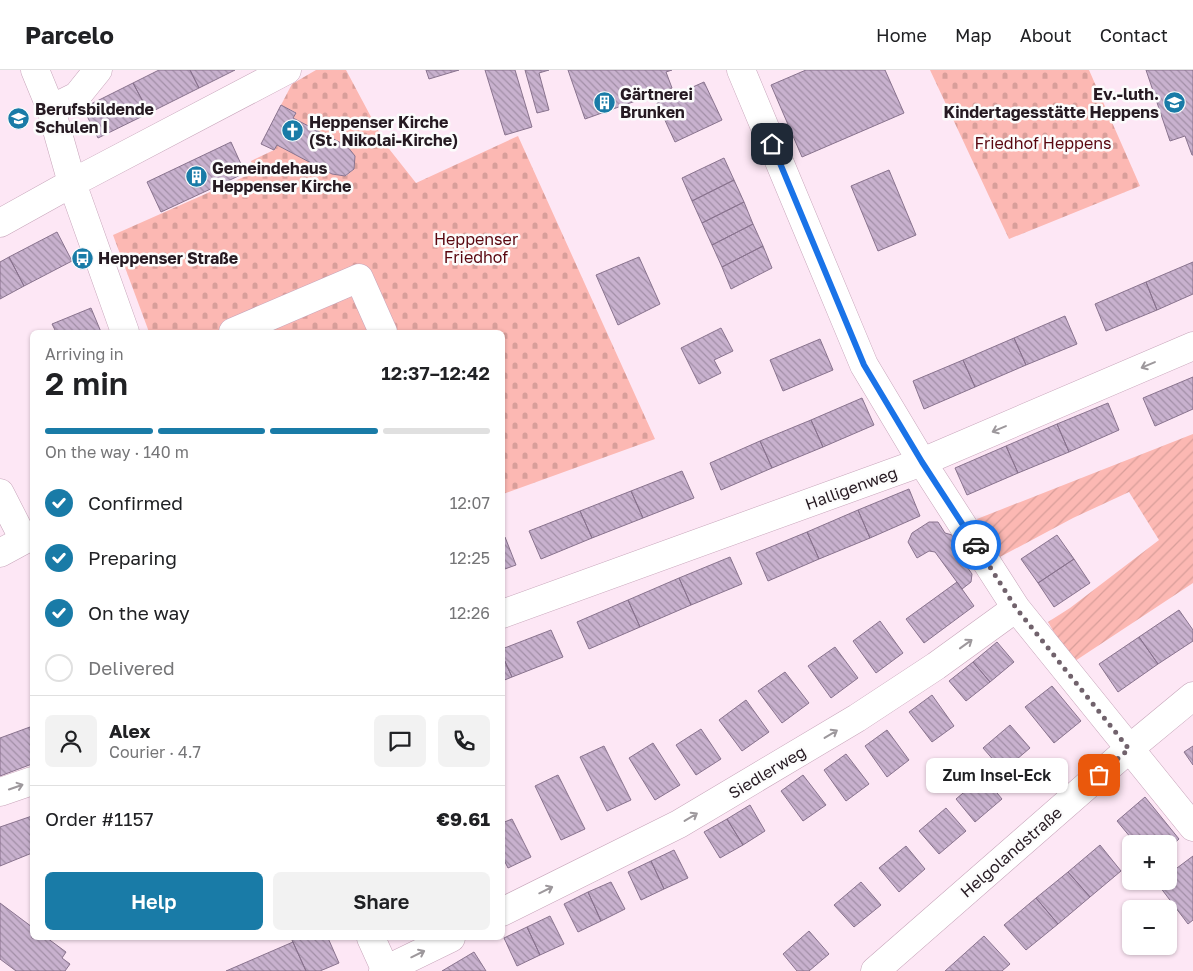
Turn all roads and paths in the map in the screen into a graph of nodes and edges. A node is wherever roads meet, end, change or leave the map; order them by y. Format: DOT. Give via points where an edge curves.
graph roads {
  1 [pos="35,70"];
  2 [pos="98,70"];
  3 [pos="286,70"];
  4 [pos="741,70"];
  5 [pos="51,109"];
  6 [pos="72,183"];
  7 [pos="0,223"];
  8 [pos="124,330"];
  9 [pos="238,330"];
  10 [pos="382,330"];
  11 [pos="1193,346"];
  12 [pos="922,462"];
  13 [pos="0,493"];
  14 [pos="0,552"];
  15 [pos="1016,608"];
  16 [pos="505,613"];
  17 [pos="1193,696"];
  18 [pos="1129,749"];
  19 [pos="30,782"];
  20 [pos="0,792"];
  21 [pos="1193,827"];
  22 [pos="505,911"];
  23 [pos="372,940"];
  24 [pos="446,940"];
  25 [pos="385,971"];
  26 [pos="875,971"];
  1 -- 5 [label="street"];
  2 -- 5 [label="street" via="76,96"];
  3 -- 6 [label="street"];
  4 -- 12 [label="street" via="864,365"];
  5 -- 6 [label="street"];
  6 -- 7 [label="street"];
  6 -- 8 [label="street"];
  9 -- 10 [label="street" via="359,278"];
  11 -- 12 [label="street, Halligenweg, one-way"];
  12 -- 15 [label="street"];
  12 -- 16 [label="street, Halligenweg"];
  13 -- 14 [label="street" via="24,540"];
  15 -- 18 [label="street"];
  22 -- 15 [label="street, Siedlerweg, one-way" via="679,824 857,718"];
  17 -- 18 [label="street, Helgolandstraße"];
  18 -- 21 [label="street"];
  18 -- 26 [label="street, Helgolandstraße"];
  20 -- 19 [label="street, one-way"];
  23 -- 25 [label="street"];
  25 -- 24 [label="street, one-way"];
}
